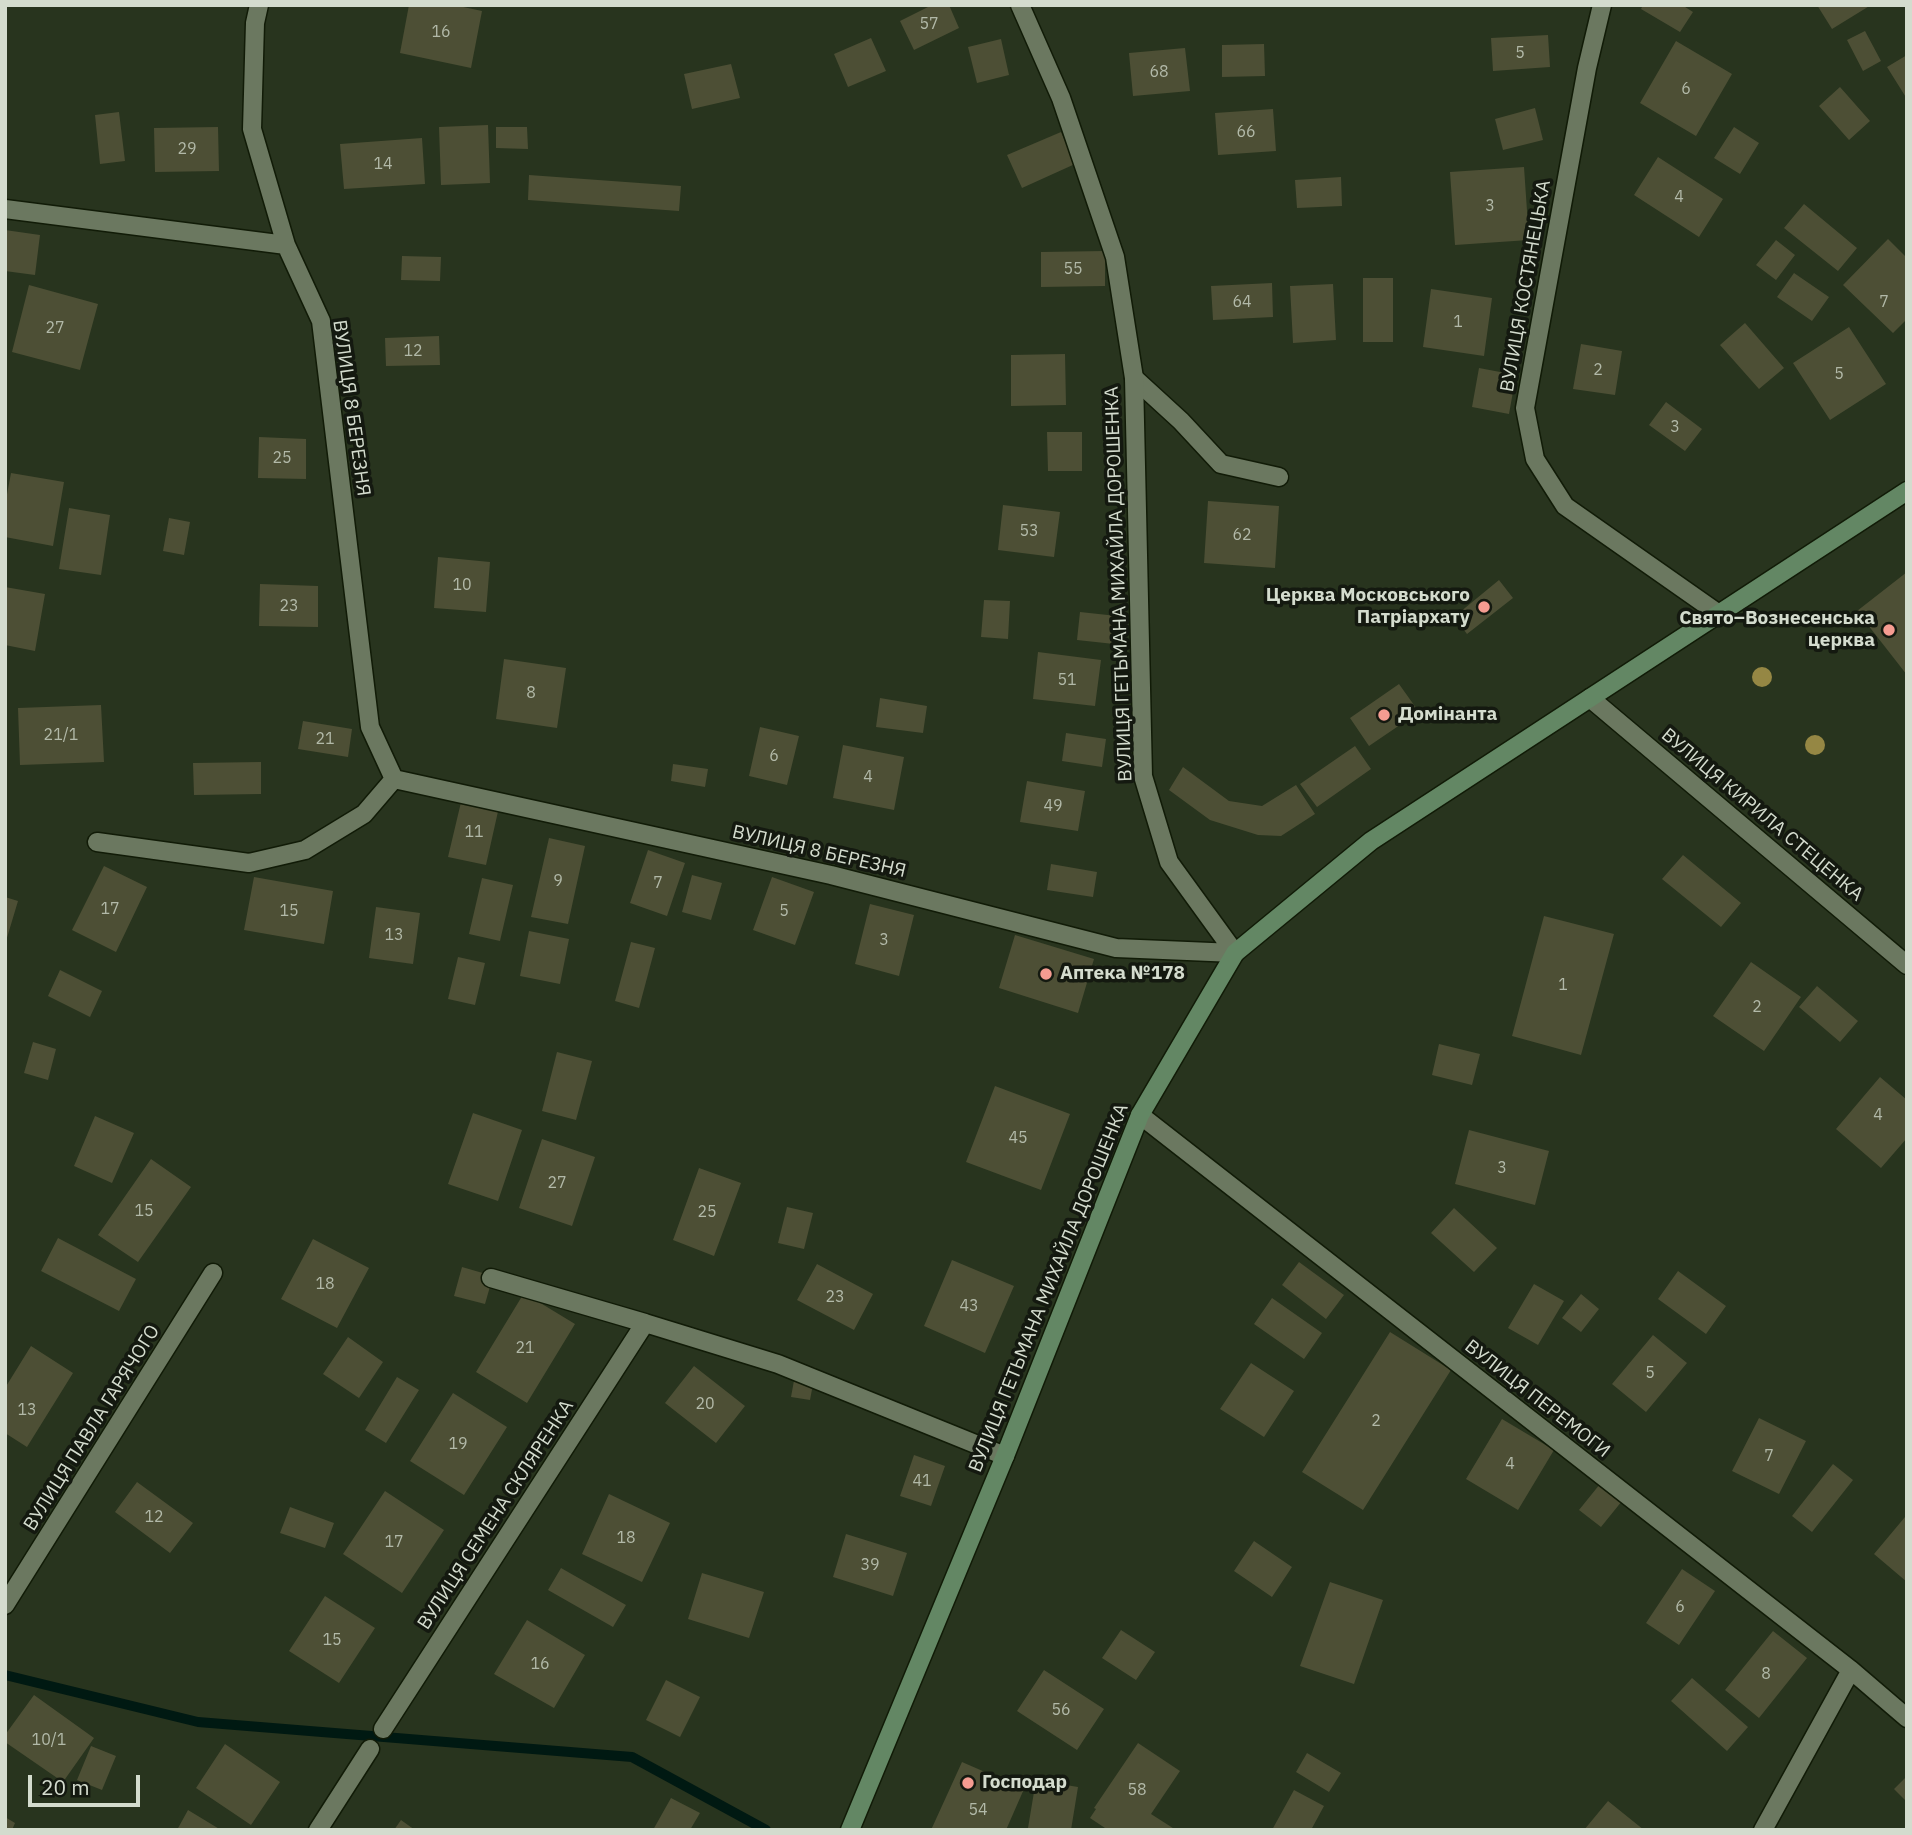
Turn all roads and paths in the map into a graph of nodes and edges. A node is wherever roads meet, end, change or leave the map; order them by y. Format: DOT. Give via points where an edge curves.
graph roads {
  1 [pos="259,5"];
  2 [pos="1020,5"];
  3 [pos="1602,5"];
  4 [pos="5,209"];
  5 [pos="286,245"];
  6 [pos="1134,378"];
  7 [pos="1279,477"];
  8 [pos="1907,491"];
  9 [pos="1719,614"];
  10 [pos="1590,698"];
  11 [pos="394,779"];
  12 [pos="97,842"];
  13 [pos="1235,953"];
  14 [pos="1907,965"];
  15 [pos="1140,1115"];
  16 [pos="214,1273"];
  17 [pos="491,1278"];
  18 [pos="645,1323"];
  19 [pos="1005,1456"];
  20 [pos="5,1605"];
  21 [pos="1850,1670"];
  22 [pos="1907,1718"];
  23 [pos="383,1729"];
  24 [pos="370,1749"];
  25 [pos="318,1830"];
  26 [pos="850,1830"];
  27 [pos="1763,1830"];
  1 -- 5 [label="street, ВУЛИЦЯ 8 БЕРЕЗНЯ" via="252,129"];
  2 -- 6 [label="street, ВУЛИЦЯ ГЕТЬМАНА МИХАЙЛА ДОРОШЕНКА" via="1061,98 1115,257"];
  3 -- 9 [label="street, ВУЛИЦЯ КОСТЯНЕЦЬКА" via="1525,408 1535,459 1565,506"];
  4 -- 5 [label="street"];
  5 -- 11 [label="street, ВУЛИЦЯ 8 БЕРЕЗНЯ" via="321,321 370,727"];
  6 -- 7 [label="street" via="1220,464"];
  6 -- 13 [label="street, ВУЛИЦЯ ГЕТЬМАНА МИХАЙЛА ДОРОШЕНКА" via="1143,776 1169,862"];
  8 -- 9 [label="street"];
  9 -- 10 [label="street"];
  10 -- 13 [label="street" via="1371,841"];
  10 -- 14 [label="street, ВУЛИЦЯ КИРИЛА СТЕЦЕНКА"];
  11 -- 12 [label="street" via="364,814 305,850 249,863"];
  11 -- 13 [label="street, ВУЛИЦЯ 8 БЕРЕЗНЯ" via="831,875 1115,948"];
  13 -- 15 [label="street, ВУЛИЦЯ ГЕТЬМАНА МИХАЙЛА ДОРОШЕНКА"];
  15 -- 19 [label="street, ВУЛИЦЯ ГЕТЬМАНА МИХАЙЛА ДОРОШЕНКА"];
  15 -- 21 [label="street, ВУЛИЦЯ ПЕРЕМОГИ"];
  16 -- 20 [label="street, ВУЛИЦЯ ПАВЛА ГАРЯЧОГО"];
  17 -- 18 [label="street"];
  18 -- 19 [label="street" via="778,1364"];
  18 -- 23 [label="street, ВУЛИЦЯ СЕМЕНА СКЛЯРЕНКА"];
  19 -- 26 [label="street, ВУЛИЦЯ ГЕТЬМАНА МИХАЙЛА ДОРОШЕНКА"];
  21 -- 22 [label="street, ВУЛИЦЯ ПЕРЕМОГИ"];
  21 -- 27 [label="street"];
  24 -- 25 [label="street"];
}
